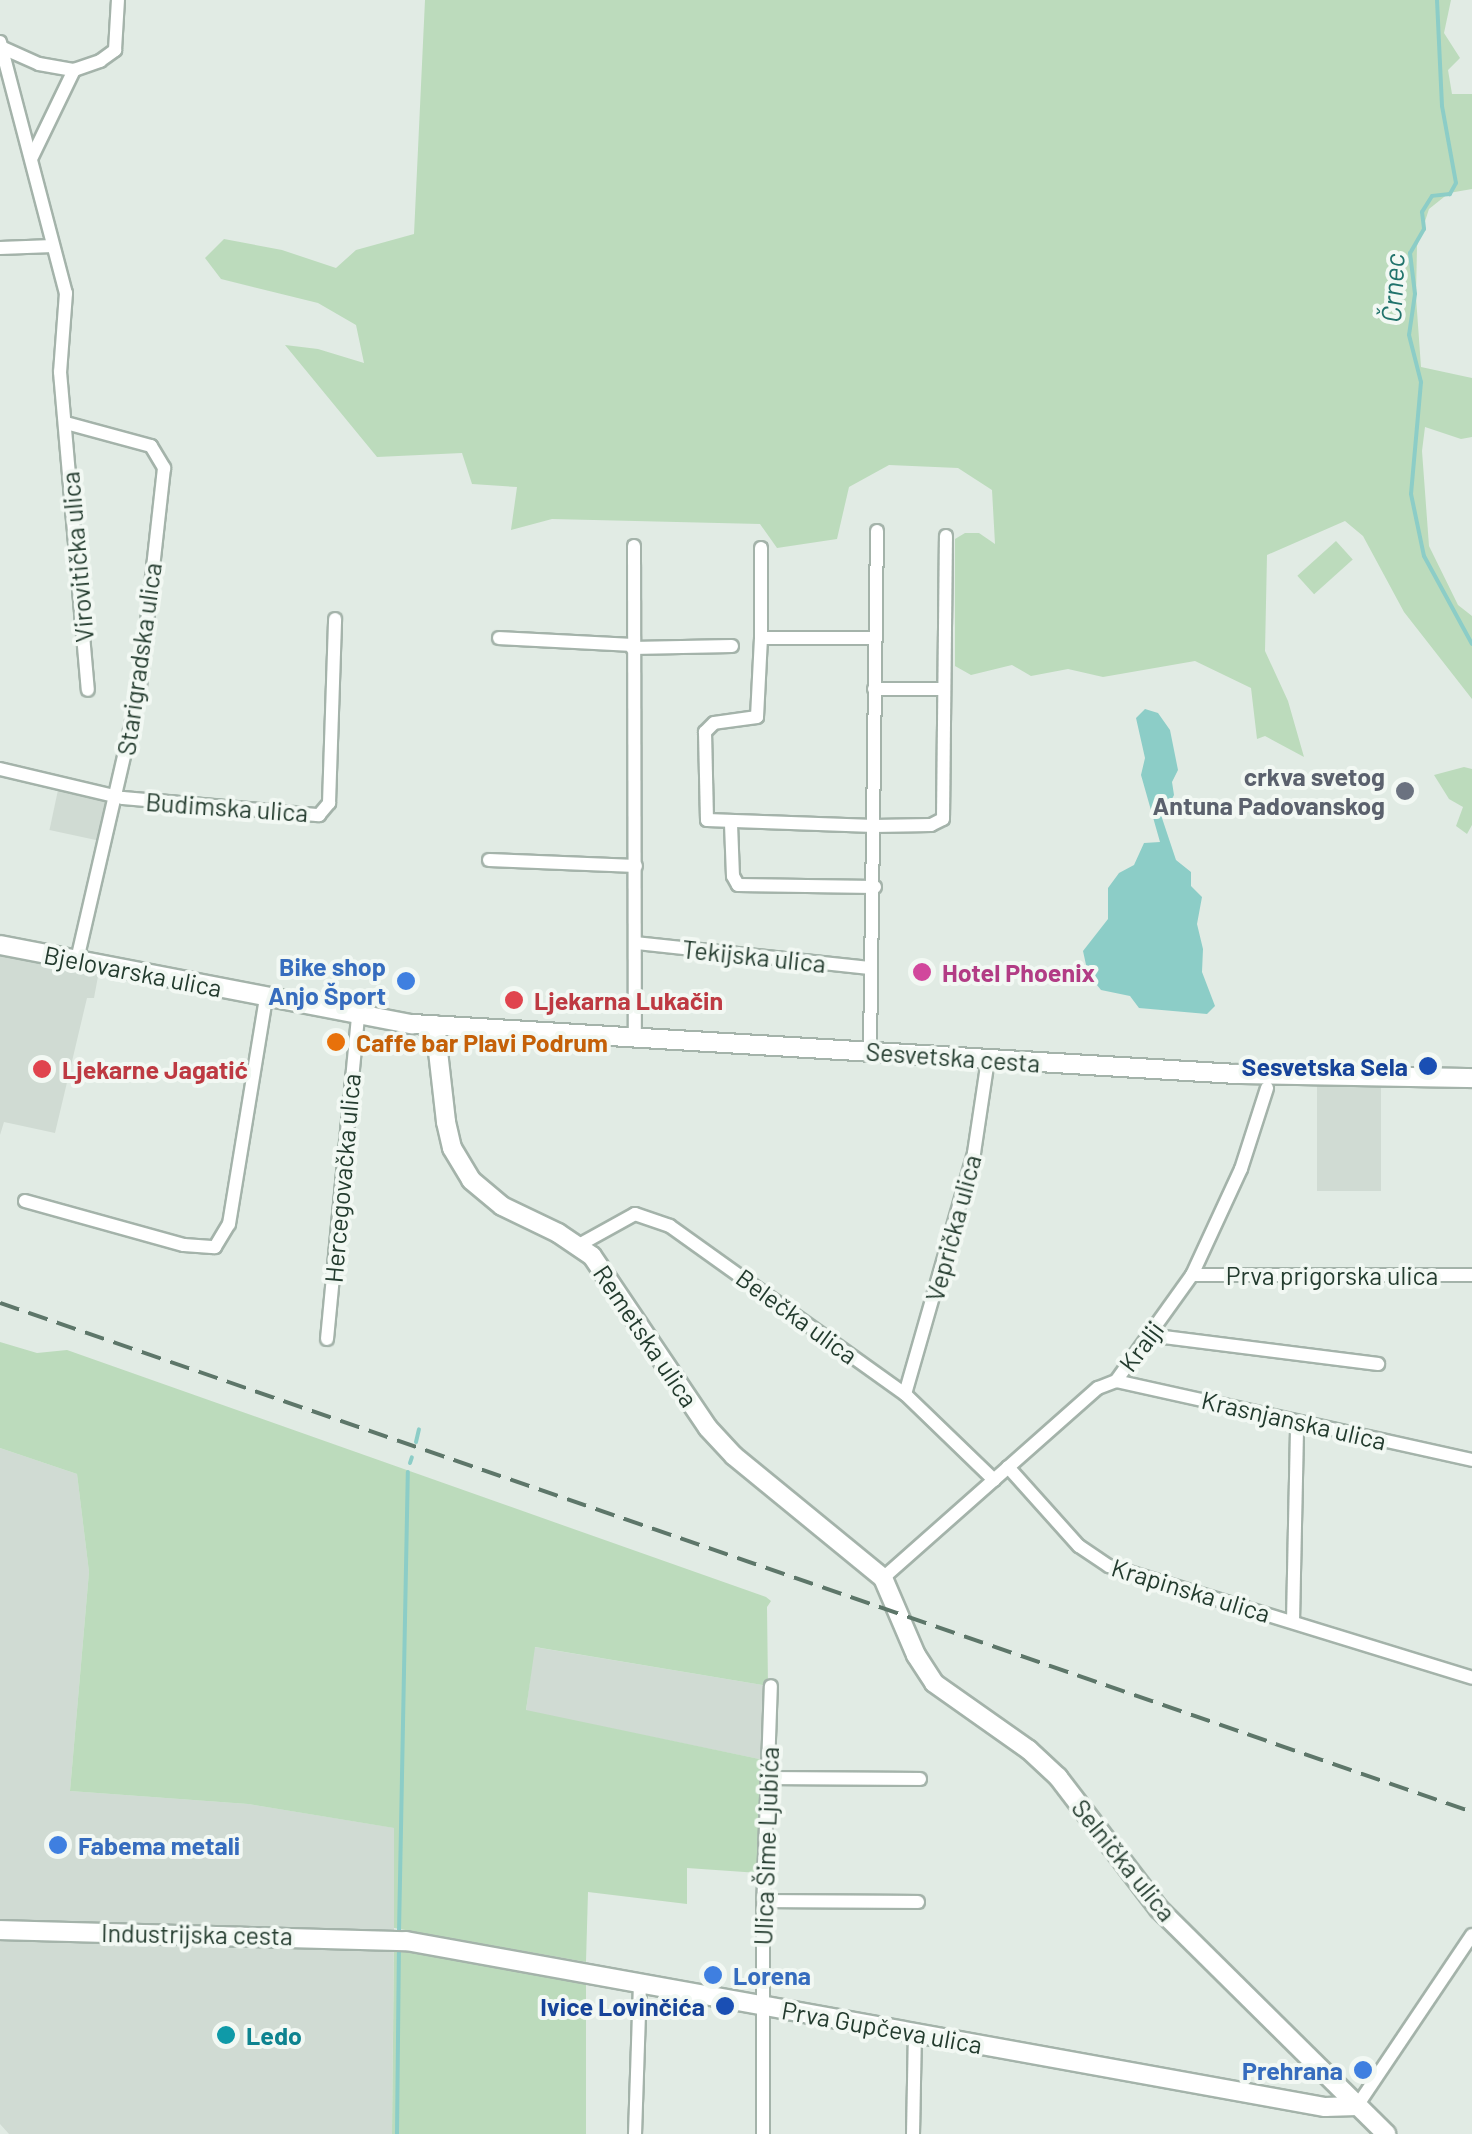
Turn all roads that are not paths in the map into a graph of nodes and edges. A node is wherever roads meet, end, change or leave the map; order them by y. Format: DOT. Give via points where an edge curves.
graph roads {
  1 [pos="118,0"];
  2 [pos="2,45"];
  3 [pos="74,70"];
  4 [pos="32,157"];
  5 [pos="53,246"];
  6 [pos="0,248"];
  7 [pos="66,424"];
  8 [pos="877,532"];
  9 [pos="946,536"];
  10 [pos="634,546"];
  11 [pos="761,548"];
  12 [pos="335,619"];
  13 [pos="499,638"];
  14 [pos="760,638"];
  15 [pos="875,638"];
  16 [pos="732,646"];
  17 [pos="632,647"];
  18 [pos="874,688"];
  19 [pos="944,688"];
  20 [pos="88,690"];
  21 [pos="0,769"];
  22 [pos="117,797"];
  23 [pos="731,824"];
  24 [pos="874,826"];
  25 [pos="489,860"];
  26 [pos="636,866"];
  27 [pos="875,888"];
  28 [pos="636,943"];
  29 [pos="0,945"];
  30 [pos="78,953"];
  31 [pos="871,968"];
  32 [pos="266,998"];
  33 [pos="358,1016"];
  34 [pos="435,1026"];
  35 [pos="635,1037"];
  36 [pos="870,1051"];
  37 [pos="988,1059"];
  38 [pos="1472,1078"];
  39 [pos="1266,1088"];
  40 [pos="24,1201"];
  41 [pos="579,1245"];
  42 [pos="1472,1274"];
  43 [pos="1192,1275"];
  44 [pos="1148,1335"];
  45 [pos="328,1339"];
  46 [pos="1378,1364"];
  47 [pos="1116,1381"];
  48 [pos="905,1394"];
  49 [pos="1297,1422"];
  50 [pos="1472,1460"];
  51 [pos="1008,1467"];
  52 [pos="994,1480"];
  53 [pos="883,1578"];
  54 [pos="1293,1621"];
  55 [pos="1472,1678"];
  56 [pos="771,1686"];
  57 [pos="770,1778"];
  58 [pos="920,1778"];
  59 [pos="764,1901"];
  60 [pos="918,1902"];
  61 [pos="0,1930"];
  62 [pos="1472,1936"];
  63 [pos="400,1941"];
  64 [pos="640,1983"];
  65 [pos="763,2005"];
  66 [pos="915,2033"];
  67 [pos="1358,2106"];
  68 [pos="635,2134"];
  69 [pos="763,2134"];
  70 [pos="913,2134"];
  71 [pos="1386,2134"];
  1 -- 3 [label="street" via="114,50"];
  2 -- 3 [label="street" via="39,64"];
  2 -- 4 [label="street, Virovitička ulica"];
  3 -- 4 [label="street"];
  4 -- 5 [label="street, Virovitička ulica"];
  5 -- 6 [label="street"];
  5 -- 7 [label="street, Virovitička ulica" via="66,292 60,372"];
  7 -- 20 [label="street, Virovitička ulica"];
  7 -- 22 [label="street, Starigradska ulica" via="151,446 164,468 140,687"];
  8 -- 15 [label="street"];
  9 -- 19 [label="street"];
  10 -- 17 [label="street"];
  11 -- 14 [label="street"];
  12 -- 22 [label="street, Budimska ulica" via="329,803 319,815"];
  13 -- 17 [label="street"];
  14 -- 15 [label="street"];
  14 -- 23 [label="street" via="757,718 720,721 705,732 705,816"];
  15 -- 18 [label="street"];
  16 -- 17 [label="street"];
  17 -- 26 [label="street"];
  18 -- 19 [label="street"];
  18 -- 24 [label="street"];
  19 -- 24 [label="street" via="943,819"];
  21 -- 22 [label="street, Budimska ulica"];
  22 -- 30 [label="street, Starigradska ulica"];
  23 -- 24 [label="street"];
  23 -- 27 [label="street" via="738,885"];
  24 -- 27 [label="street"];
  25 -- 26 [label="street"];
  26 -- 28 [label="street"];
  27 -- 31 [label="street"];
  28 -- 31 [label="street, Tekijska ulica"];
  28 -- 35 [label="street"];
  29 -- 30 [label="street, Bjelovarska ulica"];
  30 -- 32 [label="street, Bjelovarska ulica"];
  31 -- 36 [label="street"];
  32 -- 33 [label="street, Bjelovarska ulica"];
  32 -- 40 [label="street" via="228,1224 214,1247 184,1246"];
  33 -- 34 [label="street, Bjelovarska ulica"];
  33 -- 45 [label="street, Hercegovačka ulica"];
  34 -- 35 [label="street, Sesvetska cesta"];
  34 -- 41 [label="street, Remetska ulica" via="446,1122 461,1166 502,1206"];
  35 -- 36 [label="street, Sesvetska cesta"];
  36 -- 37 [label="street, Sesvetska cesta"];
  37 -- 38 [label="street, Sesvetska cesta" via="1277,1076"];
  37 -- 48 [label="street, Veprička ulica" via="974,1153"];
  39 -- 43 [label="street, Kralji" via="1240,1169"];
  41 -- 48 [label="street, Belečka ulica" via="635,1214 670,1226"];
  41 -- 53 [label="street, Remetska ulica" via="708,1428"];
  42 -- 43 [label="street, Prva prigorska ulica"];
  43 -- 44 [label="street, Kralji"];
  44 -- 46 [label="street"];
  44 -- 47 [label="street, Kralji"];
  47 -- 49 [label="street, Krasnjanska ulica"];
  47 -- 51 [label="street, Kralji" via="1098,1388"];
  48 -- 52 [label="street, Belečka ulica"];
  49 -- 50 [label="street, Krasnjanska ulica"];
  49 -- 54 [label="street, Krapinska ulica"];
  51 -- 52 [label="street, Kralji"];
  51 -- 54 [label="street, Krapinska ulica" via="1092,1557"];
  52 -- 53 [label="street, Kralji"];
  53 -- 67 [label="street, Selnička ulica" via="934,1683 1043,1762 1159,1908"];
  54 -- 55 [label="street, Krapinska ulica"];
  56 -- 57 [label="street, Ulica Šime Ljubića"];
  57 -- 58 [label="street"];
  57 -- 59 [label="street, Ulica Šime Ljubića"];
  59 -- 60 [label="street"];
  59 -- 65 [label="street, Ulica Šime Ljubića"];
  61 -- 63 [label="street, Industrijska cesta"];
  62 -- 67 [label="street"];
  63 -- 64 [label="street, Prva Gupčeva ulica"];
  64 -- 65 [label="street, Prva Gupčeva ulica"];
  64 -- 68 [label="street"];
  65 -- 66 [label="street, Prva Gupčeva ulica"];
  65 -- 69 [label="street, Ulica Šime Ljubića"];
  66 -- 67 [label="street, Prva Gupčeva ulica" via="1324,2106"];
  66 -- 70 [label="street"];
  67 -- 71 [label="street, Selnička ulica"];
}
